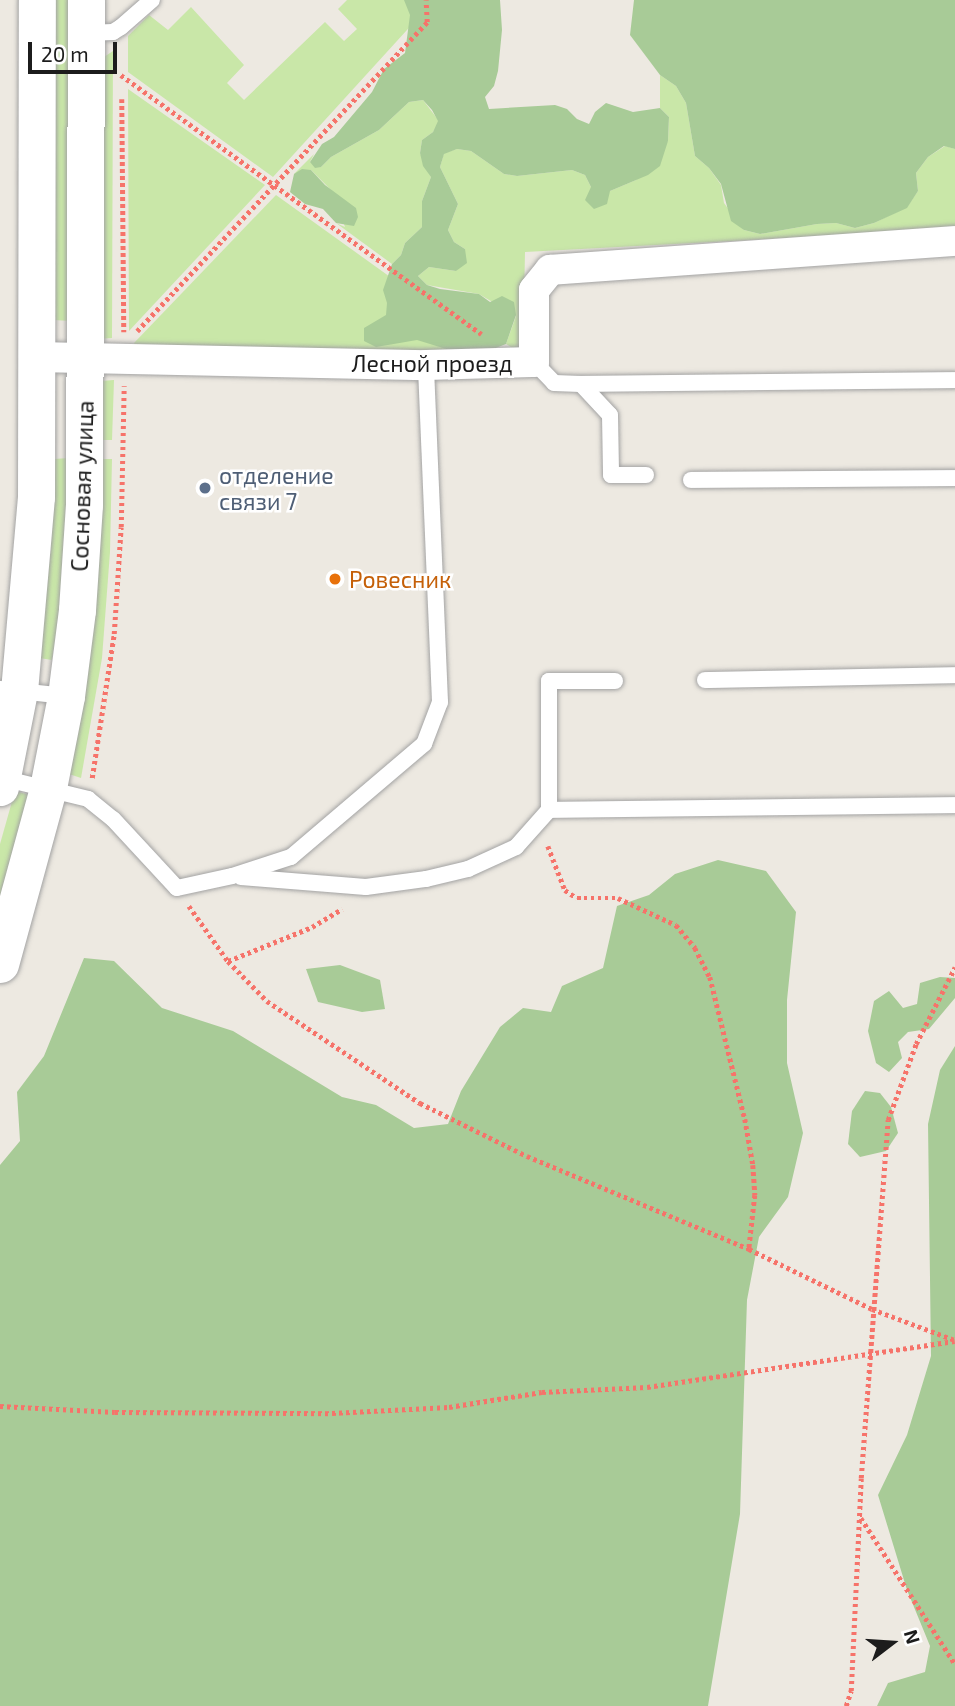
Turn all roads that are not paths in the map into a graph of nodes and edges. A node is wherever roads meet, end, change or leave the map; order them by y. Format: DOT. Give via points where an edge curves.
graph roads {
  1 [pos="37,0"];
  2 [pos="152,0"];
  3 [pos="86,16"];
  4 [pos="955,241"];
  5 [pos="36,357"];
  6 [pos="86,359"];
  7 [pos="528,362"];
  8 [pos="426,365"];
  9 [pos="955,380"];
  10 [pos="581,384"];
  11 [pos="646,475"];
  12 [pos="955,478"];
  13 [pos="691,480"];
  14 [pos="955,675"];
  15 [pos="705,680"];
  16 [pos="615,681"];
  17 [pos="10,690"];
  18 [pos="66,696"];
  19 [pos="1,782"];
  20 [pos="48,788"];
  21 [pos="955,805"];
  22 [pos="550,810"];
  23 [pos="232,876"];
  24 [pos="0,964"];
  1 -- 5 [label="street, Сосновая улица"];
  2 -- 3 [label="lane" via="113,32"];
  3 -- 6 [label="street, Сосновая улица"];
  4 -- 7 [label="street, Лесной проезд" via="550,270 534,290"];
  5 -- 6 [label="street, Лесной проезд"];
  5 -- 17 [label="street, Сосновая улица" via="36,496"];
  6 -- 8 [label="street, Лесной проезд"];
  6 -- 18 [label="street, Сосновая улица" via="84,505"];
  7 -- 8 [label="street, Лесной проезд"];
  7 -- 10 [label="lane" via="554,383"];
  8 -- 23 [label="lane" via="440,702 424,744 301,848"];
  9 -- 10 [label="lane"];
  10 -- 11 [label="lane" via="610,415 611,475"];
  12 -- 13 [label="lane"];
  14 -- 15 [label="lane"];
  16 -- 22 [label="lane" via="549,681"];
  17 -- 18 [label="lane"];
  17 -- 19 [label="street, Сосновая улица"];
  18 -- 20 [label="street, Сосновая улица"];
  19 -- 20 [label="lane"];
  20 -- 23 [label="lane" via="88,799 113,819 177,888"];
  20 -- 24 [label="street, Сосновая улица"];
  21 -- 22 [label="lane"];
  22 -- 23 [label="lane" via="516,847 468,869 426,879 366,887"];
}
